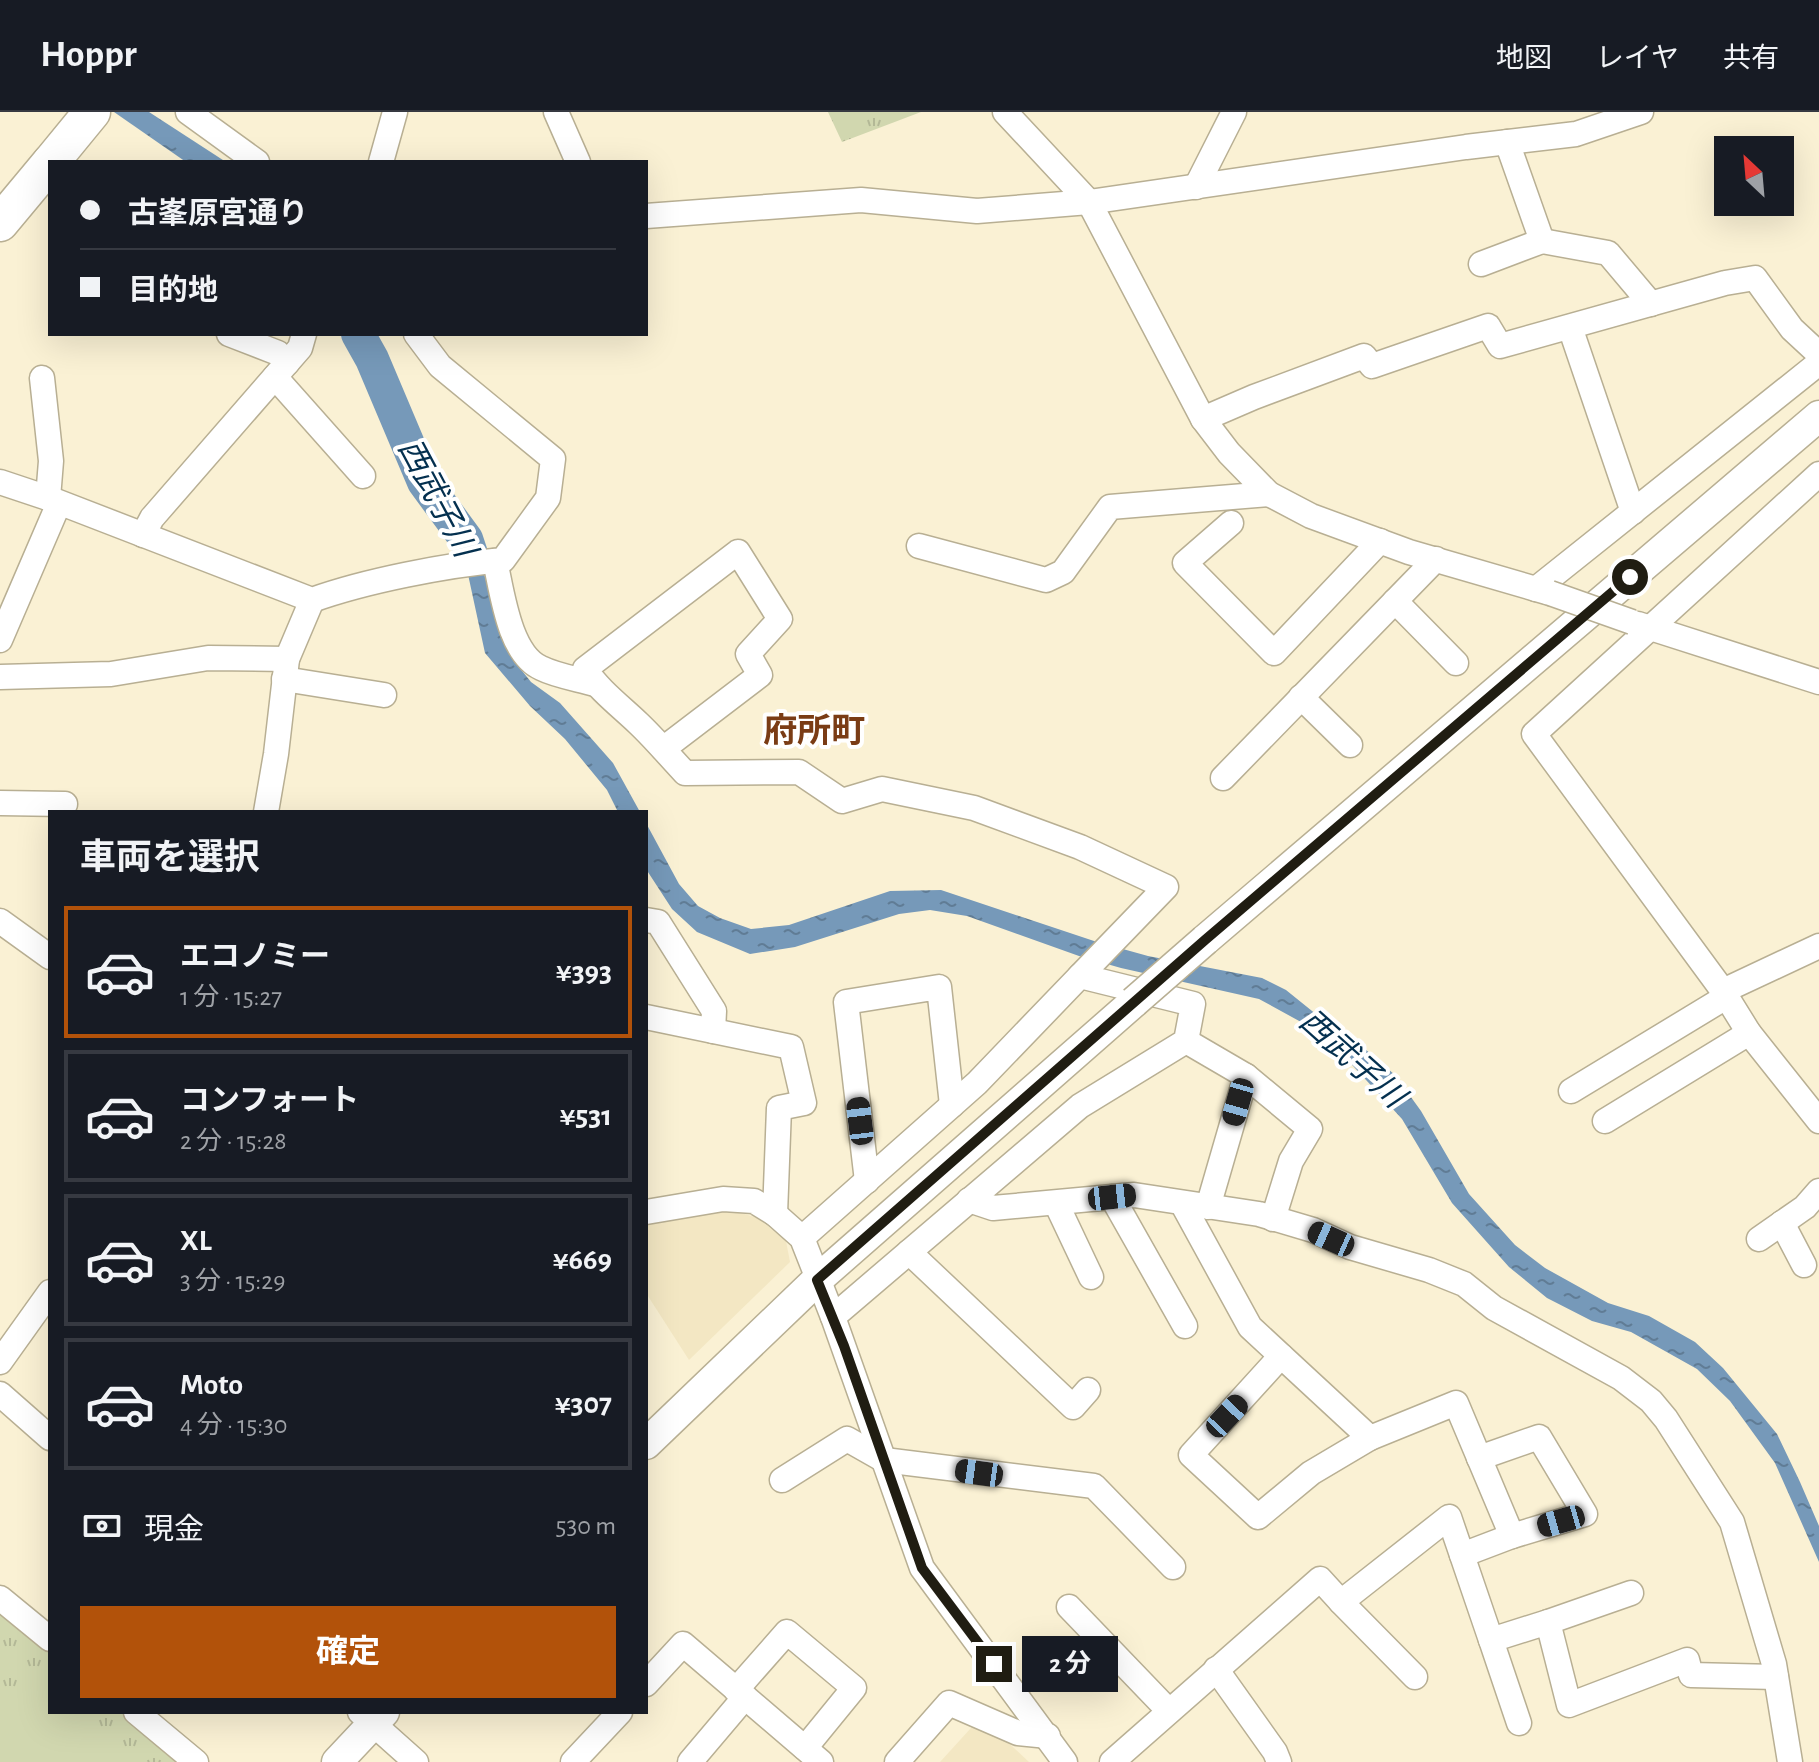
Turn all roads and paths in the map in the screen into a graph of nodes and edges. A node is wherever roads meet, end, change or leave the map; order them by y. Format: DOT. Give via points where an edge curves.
graph roads {
  1 [pos="92,112"];
  2 [pos="188,112"];
  3 [pos="395,112"];
  4 [pos="556,112"];
  5 [pos="1005,112"];
  6 [pos="1234,112"];
  7 [pos="1641,112"];
  8 [pos="1507,142"];
  9 [pos="52,160"];
  10 [pos="254,160"];
  11 [pos="382,160"];
  12 [pos="577,160"];
  13 [pos="48,164"];
  14 [pos="1196,187"];
  15 [pos="1089,202"];
  16 [pos="648,216"];
  17 [pos="0,223"];
  18 [pos="1542,241"];
  19 [pos="1481,264"];
  20 [pos="1651,304"];
  21 [pos="1570,327"];
  22 [pos="234,336"];
  23 [pos="303,336"];
  24 [pos="418,336"];
  25 [pos="1819,354"];
  26 [pos="1819,363"];
  27 [pos="281,370"];
  28 [pos="42,378"];
  29 [pos="1819,416"];
  30 [pos="1203,419"];
  31 [pos="1819,474"];
  32 [pos="363,476"];
  33 [pos="0,482"];
  34 [pos="1269,494"];
  35 [pos="53,500"];
  36 [pos="1633,512"];
  37 [pos="1231,523"];
  38 [pos="143,535"];
  39 [pos="1380,541"];
  40 [pos="919,546"];
  41 [pos="1436,559"];
  42 [pos="495,561"];
  43 [pos="10,584"];
  44 [pos="1543,591"];
  45 [pos="312,600"];
  46 [pos="1395,601"];
  47 [pos="1641,625"];
  48 [pos="0,640"];
  49 [pos="1456,663"];
  50 [pos="286,669"];
  51 [pos="0,677"];
  52 [pos="1819,682"];
  53 [pos="595,684"];
  54 [pos="384,695"];
  55 [pos="1301,697"];
  56 [pos="1350,745"];
  57 [pos="663,749"];
  58 [pos="1223,778"];
  59 [pos="0,803"];
  60 [pos="65,804"];
  61 [pos="266,810"];
  62 [pos="648,920"];
  63 [pos="0,921"];
  64 [pos="1819,946"];
  65 [pos="48,956"];
  66 [pos="1080,976"];
  67 [pos="1724,994"];
  68 [pos="648,1017"];
  69 [pos="713,1031"];
  70 [pos="1749,1033"];
  71 [pos="1186,1041"];
  72 [pos="1246,1076"];
  73 [pos="1571,1091"];
  74 [pos="952,1105"];
  75 [pos="1605,1121"];
  76 [pos="1819,1121"];
  77 [pos="867,1181"];
  78 [pos="1819,1191"];
  79 [pos="1112,1197"];
  80 [pos="969,1200"];
  81 [pos="1056,1203"];
  82 [pos="1182,1203"];
  83 [pos="1208,1207"];
  84 [pos="648,1212"];
  85 [pos="775,1214"];
  86 [pos="1273,1219"];
  87 [pos="1782,1223"];
  88 [pos="802,1238"];
  89 [pos="1759,1239"];
  90 [pos="909,1252"];
  91 [pos="1804,1265"];
  92 [pos="1091,1277"];
  93 [pos="817,1280"];
  94 [pos="48,1295"];
  95 [pos="833,1317"];
  96 [pos="1185,1326"];
  97 [pos="1281,1356"];
  98 [pos="0,1362"];
  99 [pos="1088,1390"];
  100 [pos="0,1394"];
  101 [pos="48,1436"];
  102 [pos="1370,1438"];
  103 [pos="648,1442"];
  104 [pos="1479,1458"];
  105 [pos="884,1460"];
  106 [pos="782,1480"];
  107 [pos="1512,1536"];
  108 [pos="1462,1555"];
  109 [pos="1173,1567"];
  110 [pos="1631,1593"];
  111 [pos="0,1598"];
  112 [pos="1341,1602"];
  113 [pos="1069,1607"];
  114 [pos="1548,1622"];
  115 [pos="48,1637"];
  116 [pos="1491,1640"];
  117 [pos="1216,1669"];
  118 [pos="1415,1677"];
  119 [pos="1776,1677"];
  120 [pos="648,1682"];
  121 [pos="741,1693"];
  122 [pos="1169,1711"];
  123 [pos="138,1714"];
  124 [pos="618,1714"];
  125 [pos="372,1716"];
  126 [pos="1519,1723"];
  127 [pos="1048,1736"];
  128 [pos="813,1755"];
  129 [pos="196,1762"];
  130 [pos="337,1762"];
  131 [pos="416,1762"];
  132 [pos="573,1762"];
  133 [pos="690,1762"];
  134 [pos="897,1762"];
  135 [pos="1065,1762"];
  136 [pos="1112,1762"];
  137 [pos="1279,1762"];
  138 [pos="1790,1762"];
  1 -- 9 [label="highway"];
  2 -- 10 [label="street"];
  3 -- 11 [label="street"];
  4 -- 12 [label="street"];
  5 -- 15 [label="street"];
  6 -- 14 [label="street"];
  7 -- 8 [label="street" via="1576,134"];
  8 -- 14 [label="street"];
  8 -- 18 [label="street"];
  13 -- 17 [label="highway"];
  14 -- 15 [label="street"];
  15 -- 16 [label="street" via="977,211 861,200"];
  15 -- 30 [label="street"];
  18 -- 19 [label="street"];
  18 -- 20 [label="street" via="1608,253"];
  20 -- 21 [label="street"];
  20 -- 25 [label="street" via="1755,278 1792,329"];
  21 -- 30 [label="street" via="1500,346 1488,326 1372,366 1364,356"];
  21 -- 36 [label="street"];
  22 -- 27 [label="street" via="278,353"];
  23 -- 27 [label="street"];
  24 -- 42 [label="street" via="440,366 553,459 548,498 503,560"];
  26 -- 36 [label="street"];
  27 -- 32 [label="street"];
  27 -- 38 [label="street" via="152,518"];
  28 -- 35 [label="street"];
  29 -- 93 [label="main road, bridge" via="1205,940"];
  30 -- 34 [label="street"];
  31 -- 47 [label="street"];
  33 -- 35 [label="street"];
  34 -- 39 [label="street"];
  34 -- 40 [label="street" via="1110,507 1063,572 1046,580"];
  35 -- 38 [label="street"];
  35 -- 43 [label="street"];
  36 -- 44 [label="street"];
  37 -- 39 [label="street" via="1185,563 1274,653"];
  38 -- 45 [label="street"];
  39 -- 41 [label="street"];
  41 -- 44 [label="street"];
  41 -- 46 [label="street"];
  42 -- 45 [label="street"];
  42 -- 53 [label="street" via="514,638 530,660 539,668"];
  43 -- 48 [label="street"];
  44 -- 47 [label="street, bridge"];
  45 -- 50 [label="street"];
  46 -- 49 [label="street"];
  46 -- 55 [label="street"];
  47 -- 52 [label="street"];
  47 -- 67 [label="street" via="1534,734"];
  50 -- 51 [label="street" via="208,658 111,674"];
  50 -- 54 [label="street"];
  50 -- 61 [label="street"];
  53 -- 57 [label="street"];
  53 -- 57 [label="street" via="585,669 738,552 780,619 748,654 760,675"];
  55 -- 56 [label="street"];
  55 -- 58 [label="street"];
  57 -- 66 [label="street" via="685,773 799,772 842,801 882,789 974,808 1080,847 1166,887"];
  59 -- 60 [label="street"];
  62 -- 69 [label="street" via="658,922 714,1011"];
  63 -- 65 [label="street"];
  64 -- 67 [label="street"];
  66 -- 71 [label="street" via="1193,1004"];
  66 -- 74 [label="street"];
  67 -- 70 [label="street"];
  67 -- 73 [label="street"];
  68 -- 69 [label="street"];
  69 -- 85 [label="street" via="791,1047 804,1103 779,1108"];
  70 -- 75 [label="street"];
  70 -- 76 [label="street"];
  71 -- 72 [label="street"];
  71 -- 80 [label="street" via="1080,1106"];
  72 -- 83 [label="street"];
  72 -- 86 [label="street" via="1310,1129 1291,1161"];
  74 -- 77 [label="street"];
  74 -- 77 [label="street" via="939,987 846,1002"];
  77 -- 88 [label="street"];
  78 -- 87 [label="street"];
  79 -- 81 [label="street"];
  79 -- 82 [label="street"];
  79 -- 96 [label="street"];
  80 -- 81 [label="street" via="993,1208"];
  80 -- 90 [label="street"];
  81 -- 92 [label="street"];
  82 -- 83 [label="street"];
  82 -- 97 [label="street" via="1250,1327"];
  83 -- 86 [label="street"];
  84 -- 85 [label="street" via="723,1199 754,1201"];
  85 -- 88 [label="street"];
  86 -- 119 [label="street" via="1464,1284 1494,1308 1621,1378 1651,1401 1732,1522"];
  87 -- 89 [label="street"];
  87 -- 91 [label="street"];
  88 -- 93 [label="street"];
  90 -- 95 [label="street"];
  90 -- 99 [label="street" via="1073,1407"];
  93 -- 95 [label="street"];
  93 -- 103 [label="main road"];
  94 -- 98 [label="street"];
  95 -- 105 [label="street"];
  97 -- 102 [label="street"];
  97 -- 102 [label="street" via="1191,1455 1258,1517 1311,1473"];
  100 -- 101 [label="street"];
  102 -- 104 [label="street" via="1456,1403"];
  104 -- 107 [label="street"];
  104 -- 107 [label="street" via="1539,1437 1585,1514"];
  105 -- 106 [label="street" via="847,1439"];
  105 -- 109 [label="street" via="1094,1486"];
  105 -- 127 [label="street" via="922,1568"];
  107 -- 108 [label="street"];
  108 -- 112 [label="street" via="1449,1517"];
  108 -- 116 [label="street"];
  110 -- 114 [label="street"];
  111 -- 115 [label="street"];
  112 -- 117 [label="street" via="1320,1579"];
  112 -- 118 [label="street"];
  113 -- 122 [label="street"];
  114 -- 116 [label="street"];
  114 -- 119 [label="street" via="1569,1705 1687,1660 1691,1675"];
  116 -- 126 [label="street"];
  117 -- 122 [label="street"];
  117 -- 137 [label="street"];
  119 -- 138 [label="street"];
  120 -- 121 [label="street" via="683,1644"];
  121 -- 128 [label="street"];
  121 -- 128 [label="street" via="787,1632 854,1688"];
  121 -- 133 [label="street"];
  122 -- 136 [label="street"];
  123 -- 129 [label="street"];
  124 -- 132 [label="street"];
  125 -- 130 [label="main road"];
  125 -- 131 [label="street"];
  127 -- 134 [label="street" via="1018,1733 949,1703"];
  127 -- 135 [label="street"];
}
